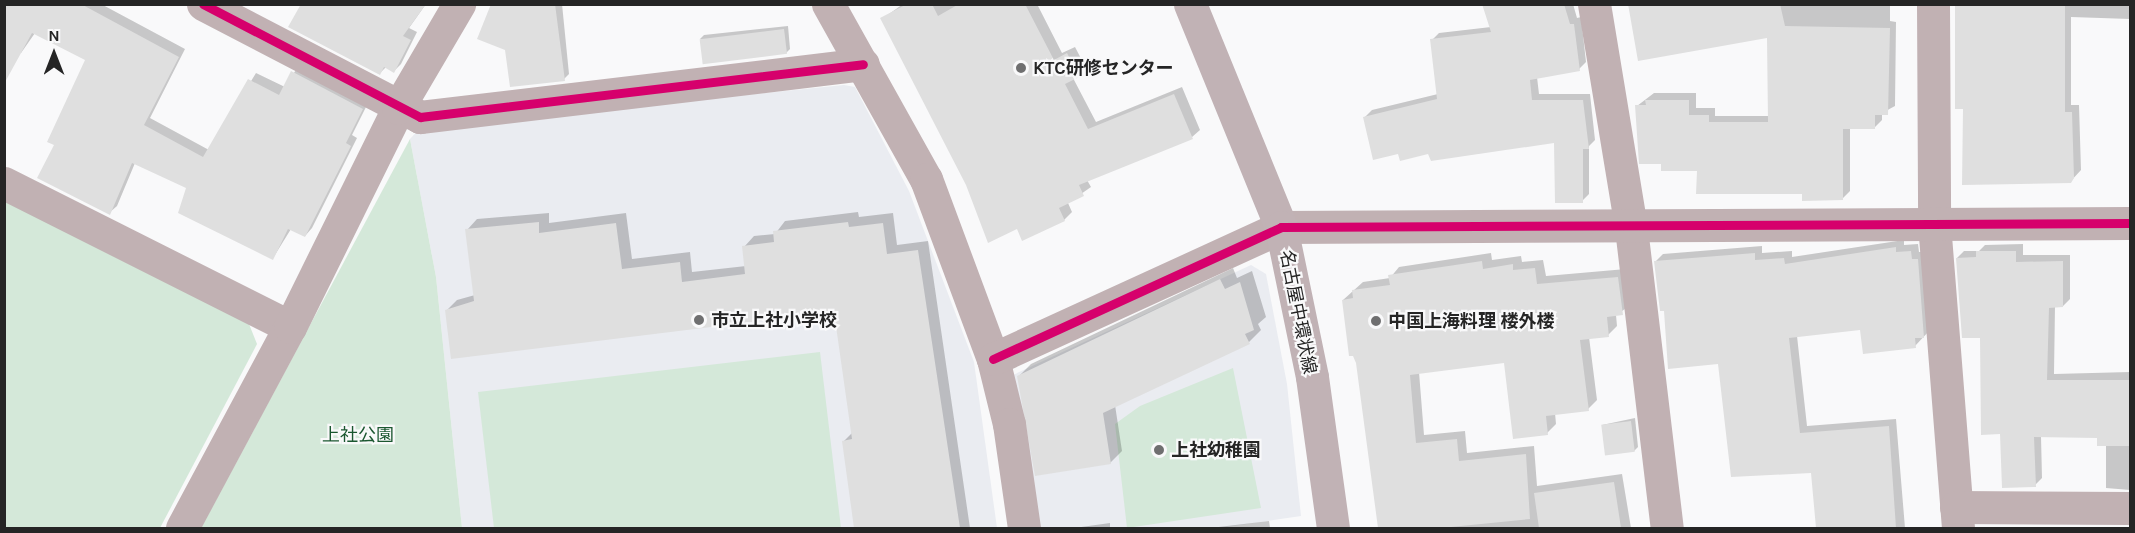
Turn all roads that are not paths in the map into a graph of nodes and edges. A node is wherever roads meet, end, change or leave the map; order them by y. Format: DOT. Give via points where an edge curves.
graph roads {
  1 [pos="203,4"];
  2 [pos="459,4"];
  3 [pos="828,4"];
  4 [pos="1190,4"];
  5 [pos="1594,4"];
  6 [pos="1933,4"];
  7 [pos="863,64"];
  8 [pos="398,108"];
  9 [pos="4,183"];
  10 [pos="1934,223"];
  11 [pos="2130,223"];
  12 [pos="1281,227"];
  13 [pos="1631,228"];
  14 [pos="290,327"];
  15 [pos="993,359"];
  16 [pos="2130,508"];
  17 [pos="1957,518"];
  18 [pos="182,528"];
  19 [pos="1024,528"];
  20 [pos="1333,528"];
  21 [pos="1667,528"];
  1 -- 8 [label="street"];
  2 -- 8 [label="street"];
  3 -- 7 [label="street"];
  4 -- 12 [label="main road, 名古屋中環状線"];
  5 -- 13 [label="street"];
  6 -- 10 [label="street"];
  7 -- 8 [label="street" via="420,117"];
  7 -- 15 [label="street" via="926,179"];
  8 -- 14 [label="street"];
  9 -- 14 [label="street"];
  10 -- 11 [label="street"];
  10 -- 13 [label="street"];
  10 -- 17 [label="street"];
  12 -- 13 [label="street"];
  12 -- 15 [label="street"];
  12 -- 20 [label="main road, 名古屋中環状線" via="1312,378"];
  13 -- 21 [label="street"];
  14 -- 18 [label="street"];
  15 -- 19 [label="street" via="1008,424"];
  16 -- 17 [label="street"];
}
